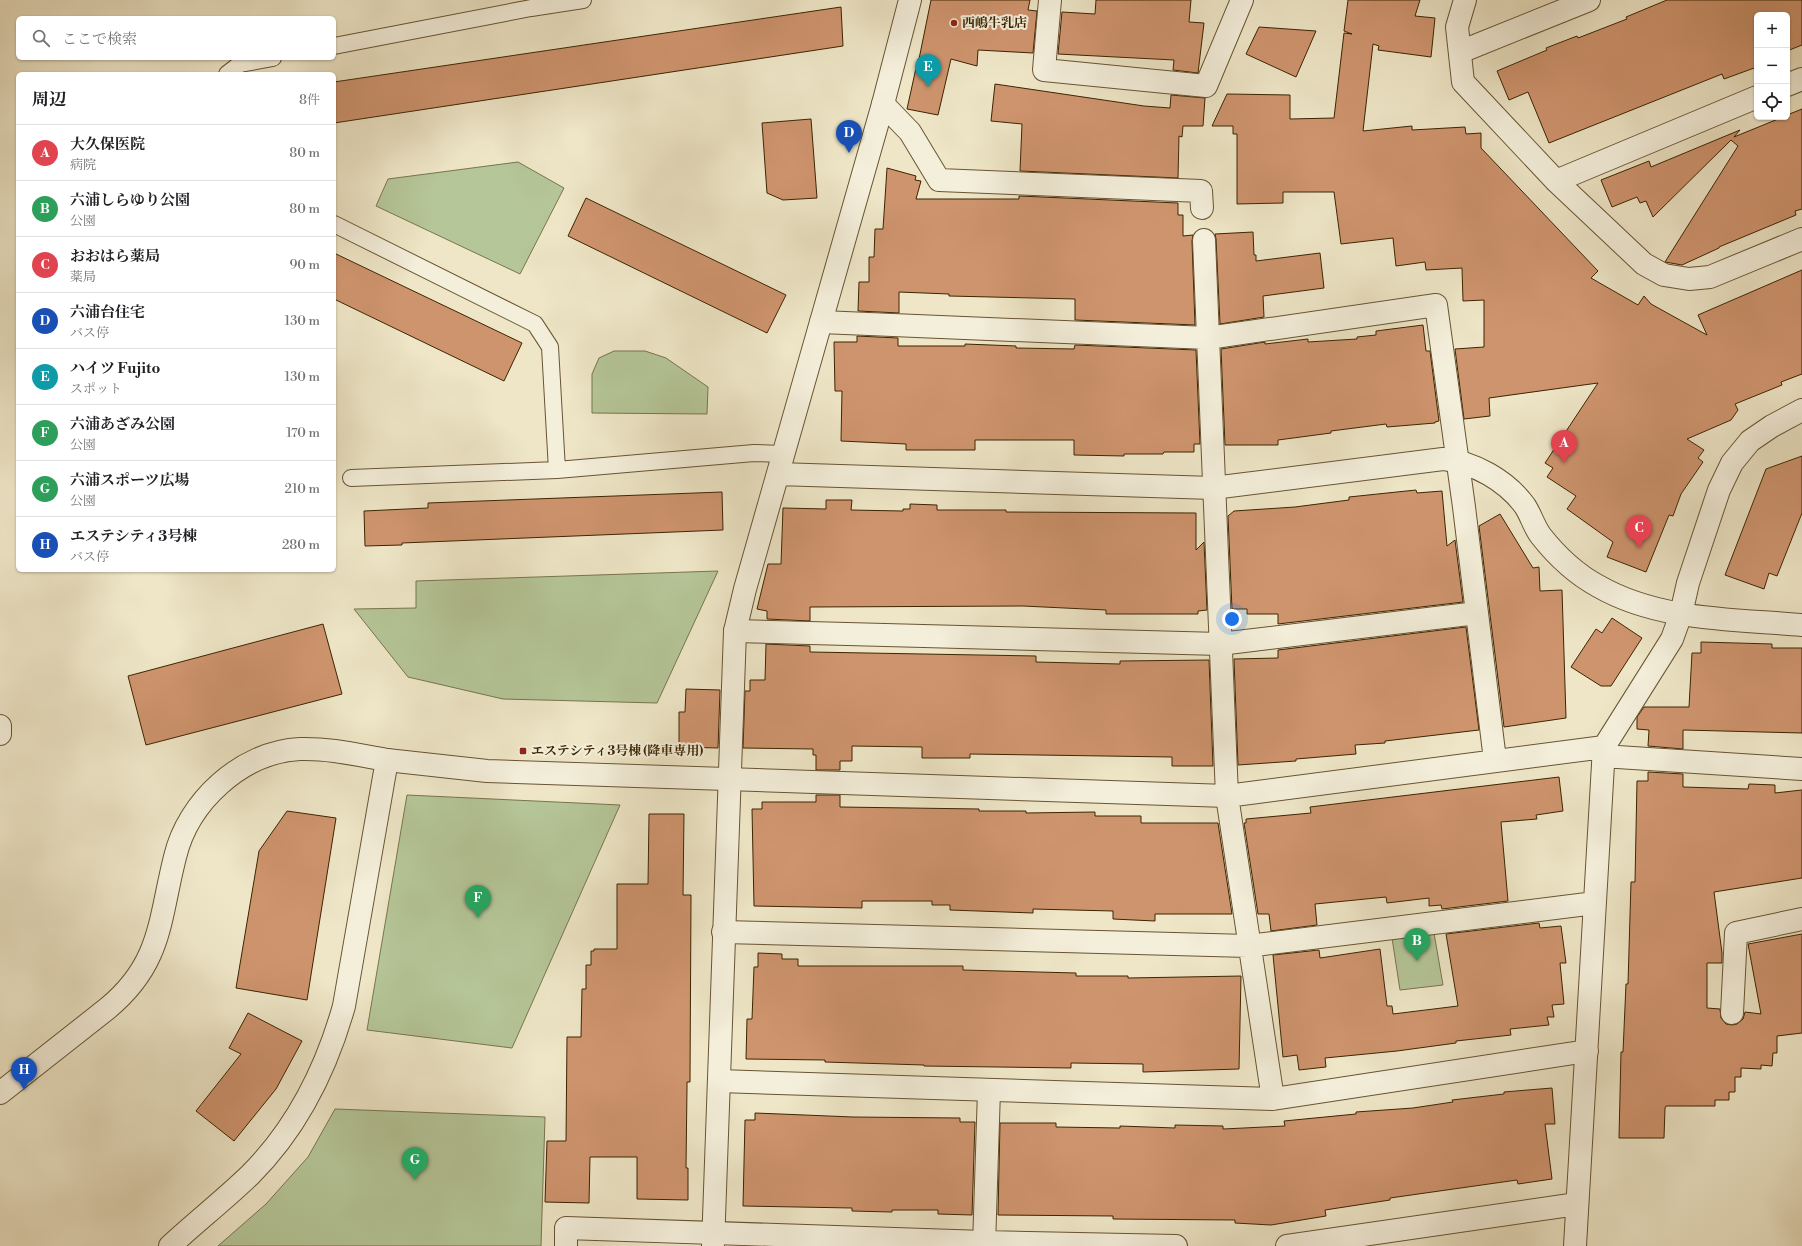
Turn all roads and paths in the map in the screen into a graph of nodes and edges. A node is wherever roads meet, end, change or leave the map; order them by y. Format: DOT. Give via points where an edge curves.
graph roads {
  1 [pos="583,0"];
  2 [pos="910,0"];
  3 [pos="1050,0"];
  4 [pos="1242,0"];
  5 [pos="1465,0"];
  6 [pos="1589,0"];
  7 [pos="336,46"];
  8 [pos="1460,52"];
  9 [pos="262,60"];
  10 [pos="230,72"];
  11 [pos="1802,79"];
  12 [pos="1790,84"];
  13 [pos="1754,99"];
  14 [pos="883,104"];
  15 [pos="1556,181"];
  16 [pos="1202,208"];
  17 [pos="336,225"];
  18 [pos="1802,239"];
  19 [pos="1204,240"];
  20 [pos="821,322"];
  21 [pos="1208,338"];
  22 [pos="1802,410"];
  23 [pos="1457,460"];
  24 [pos="780,464"];
  25 [pos="557,470"];
  26 [pos="351,478"];
  27 [pos="1213,488"];
  28 [pos="1477,613"];
  29 [pos="1681,614"];
  30 [pos="1802,625"];
  31 [pos="735,631"];
  32 [pos="1220,644"];
  33 [pos="0,726"];
  34 [pos="0,733"];
  35 [pos="1603,752"];
  36 [pos="387,760"];
  37 [pos="1495,760"];
  38 [pos="1802,770"];
  39 [pos="729,780"];
  40 [pos="1227,796"];
  41 [pos="1595,903"];
  42 [pos="1802,919"];
  43 [pos="724,932"];
  44 [pos="1248,946"];
  45 [pos="1732,1013"];
  46 [pos="1587,1051"];
  47 [pos="719,1081"];
  48 [pos="989,1090"];
  49 [pos="0,1092"];
  50 [pos="1273,1099"];
  51 [pos="1577,1204"];
  52 [pos="714,1239"];
  53 [pos="984,1244"];
  54 [pos="170,1246"];
  55 [pos="566,1246"];
  56 [pos="1176,1246"];
  57 [pos="1287,1246"];
  58 [pos="1575,1246"];
  1 -- 7 [label="lane"];
  2 -- 14 [label="street"];
  3 -- 4 [label="street" via="1044,70 1206,86"];
  5 -- 8 [label="street" via="1457,27"];
  6 -- 8 [label="street"];
  8 -- 15 [label="street" via="1463,82"];
  9 -- 10 [label="lane" via="240,64"];
  11 -- 12 [label="street"];
  13 -- 15 [label="street"];
  14 -- 16 [label="street" via="910,132 939,180 1201,191"];
  14 -- 20 [label="street"];
  15 -- 18 [label="street" via="1644,264 1664,275 1689,279 1710,277"];
  17 -- 25 [label="lane" via="535,324 550,347"];
  19 -- 21 [label="street"];
  20 -- 21 [label="street"];
  20 -- 24 [label="street"];
  21 -- 23 [label="street" via="1436,305"];
  21 -- 27 [label="street"];
  22 -- 29 [label="street" via="1772,426 1750,442 1732,463 1693,569"];
  23 -- 27 [label="street" via="1443,458"];
  23 -- 28 [label="street"];
  23 -- 29 [label="street" via="1489,474 1517,496 1551,547 1596,585 1651,609"];
  24 -- 25 [label="lane" via="754,453"];
  24 -- 27 [label="street"];
  24 -- 31 [label="street"];
  25 -- 26 [label="lane"];
  27 -- 32 [label="street"];
  28 -- 32 [label="street"];
  28 -- 37 [label="street"];
  29 -- 30 [label="street"];
  29 -- 35 [label="street" via="1672,639"];
  31 -- 32 [label="street"];
  31 -- 39 [label="street"];
  32 -- 40 [label="street"];
  33 -- 34 [label="street"];
  35 -- 37 [label="street"];
  35 -- 38 [label="street"];
  35 -- 41 [label="street"];
  36 -- 39 [label="street" via="487,771"];
  36 -- 49 [label="street" via="339,751 298,749 260,759 223,781 207,796 183,831 175,855 158,934 152,951 135,981 108,1008"];
  36 -- 54 [label="street" via="344,1006 325,1063 310,1095 274,1149 250,1175"];
  37 -- 40 [label="street"];
  39 -- 40 [label="street"];
  39 -- 43 [label="street"];
  40 -- 44 [label="street"];
  41 -- 44 [label="street"];
  41 -- 46 [label="street"];
  42 -- 45 [label="street" via="1736,933"];
  43 -- 44 [label="street"];
  43 -- 47 [label="street"];
  44 -- 50 [label="street"];
  46 -- 50 [label="street"];
  46 -- 51 [label="street"];
  47 -- 48 [label="street"];
  47 -- 52 [label="street"];
  48 -- 50 [label="street"];
  48 -- 53 [label="street"];
  51 -- 57 [label="street"];
  51 -- 58 [label="street"];
  52 -- 53 [label="street"];
  52 -- 55 [label="street" via="566,1228"];
  53 -- 56 [label="street"];
}
